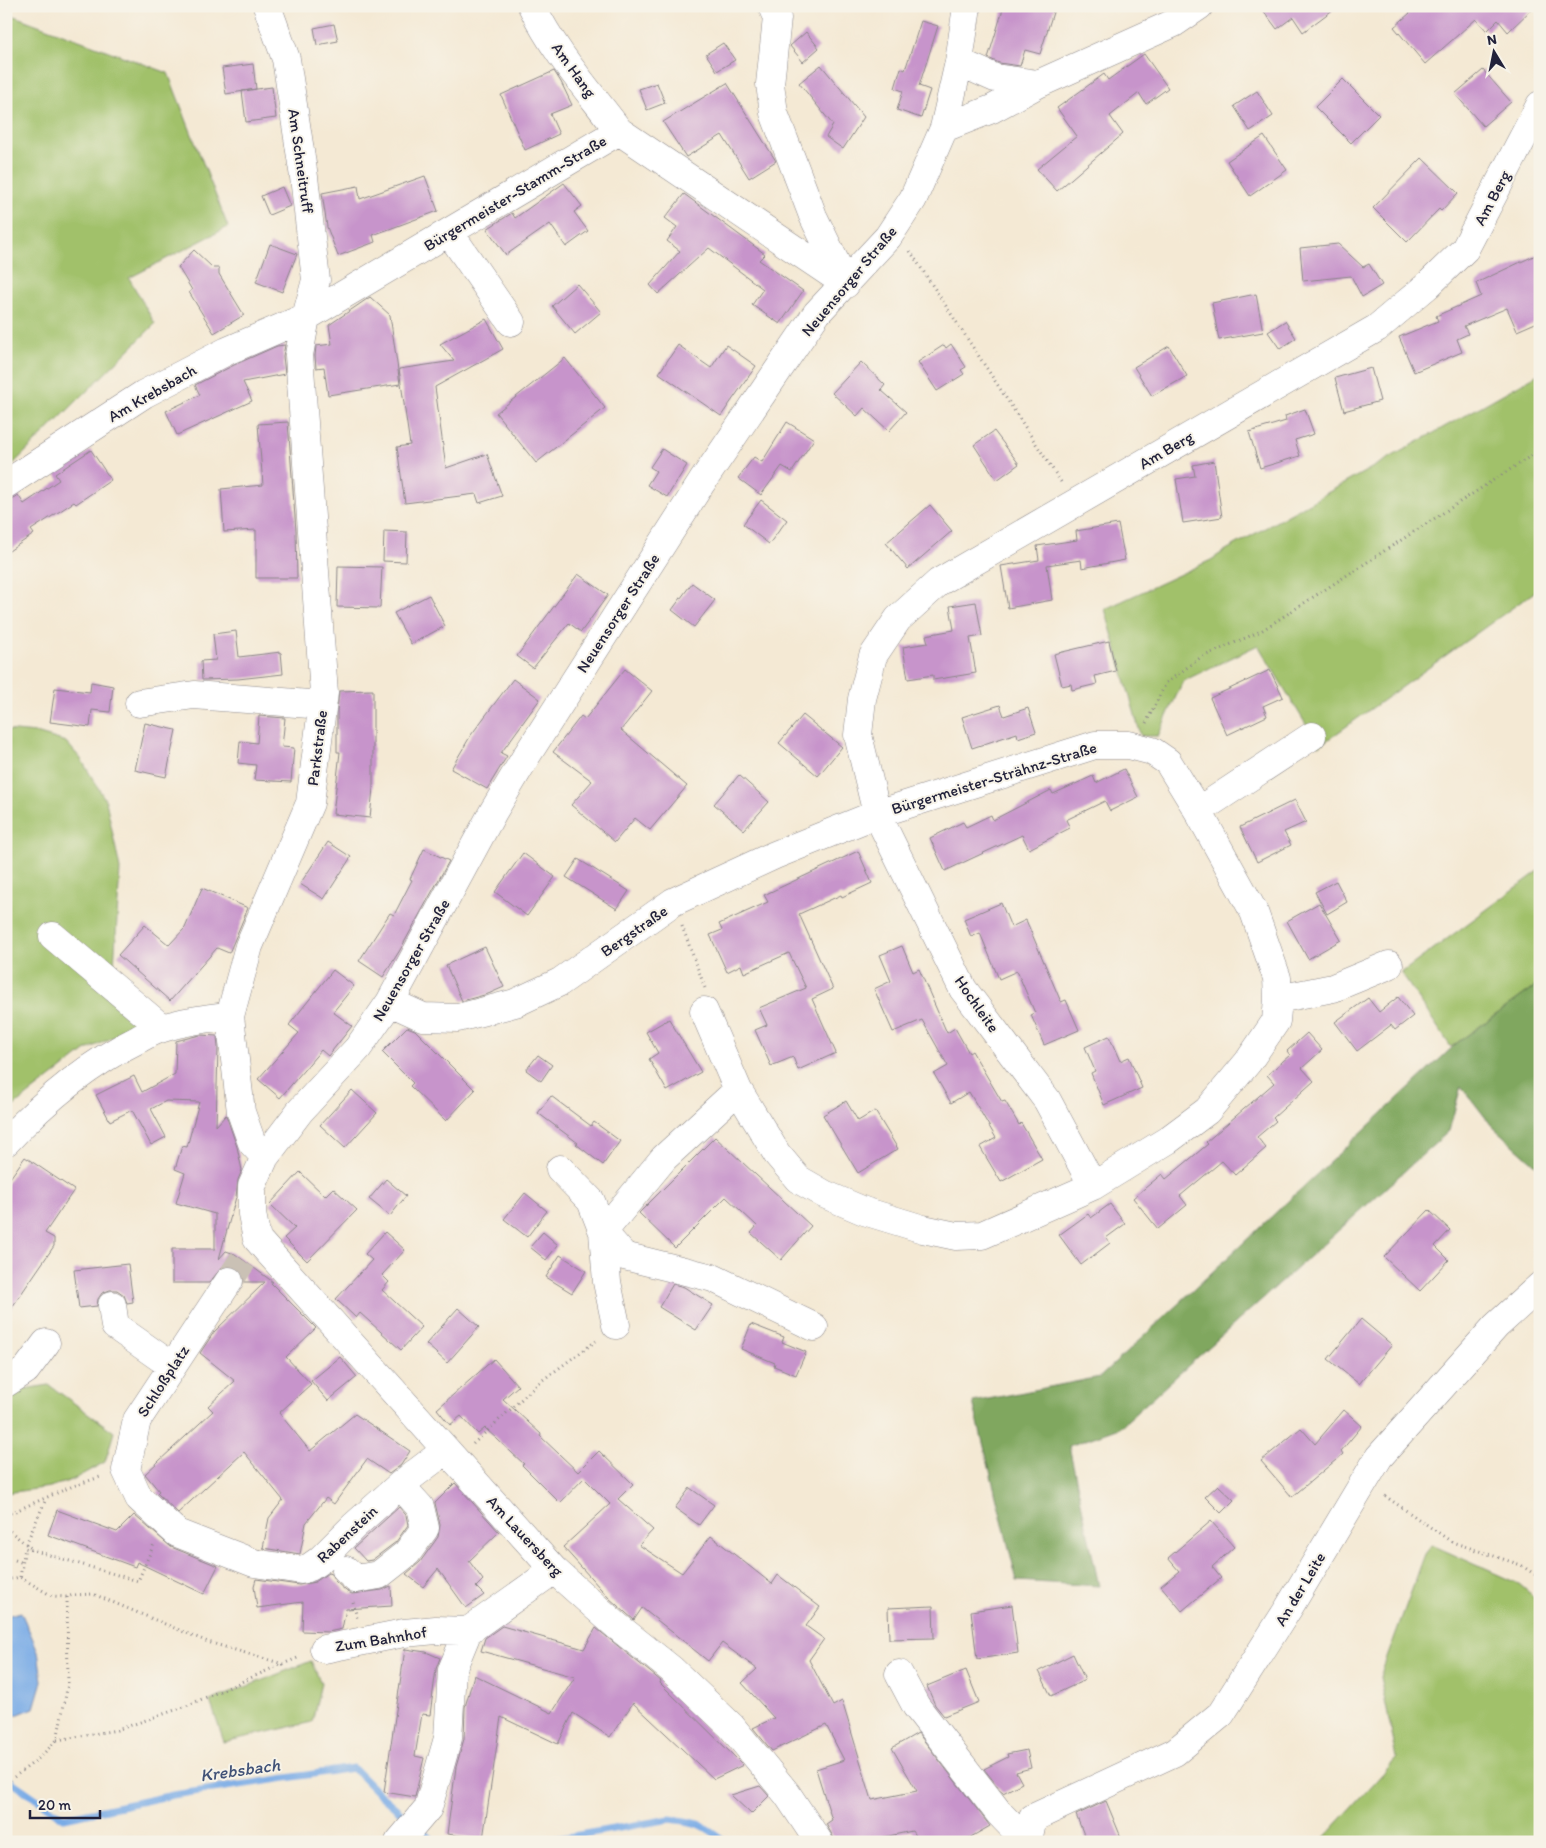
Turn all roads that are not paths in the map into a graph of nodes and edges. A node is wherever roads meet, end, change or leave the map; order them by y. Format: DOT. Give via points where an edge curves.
graph roads {
  1 [pos="267,6"];
  2 [pos="532,6"];
  3 [pos="772,6"];
  4 [pos="967,6"];
  5 [pos="1199,6"];
  6 [pos="959,62"];
  7 [pos="1038,84"];
  8 [pos="1540,105"];
  9 [pos="944,128"];
  10 [pos="619,131"];
  11 [pos="449,232"];
  12 [pos="846,284"];
  13 [pos="306,317"];
  14 [pos="512,322"];
  15 [pos="6,484"];
  16 [pos="139,703"];
  17 [pos="322,705"];
  18 [pos="1312,736"];
  19 [pos="1198,811"];
  20 [pos="877,814"];
  21 [pos="54,936"];
  22 [pos="1389,965"];
  23 [pos="1278,999"];
  24 [pos="390,1002"];
  25 [pos="704,1011"];
  26 [pos="230,1016"];
  27 [pos="162,1028"];
  28 [pos="738,1090"];
  29 [pos="6,1142"];
  30 [pos="265,1156"];
  31 [pos="560,1169"];
  32 [pos="1092,1186"];
  33 [pos="603,1232"];
  34 [pos="245,1248"];
  35 [pos="1540,1286"];
  36 [pos="112,1304"];
  37 [pos="616,1325"];
  38 [pos="814,1327"];
  39 [pos="46,1343"];
  40 [pos="172,1366"];
  41 [pos="6,1383"];
  42 [pos="446,1450"];
  43 [pos="400,1485"];
  44 [pos="177,1532"];
  45 [pos="346,1570"];
  46 [pos="554,1570"];
  47 [pos="468,1631"];
  48 [pos="324,1649"];
  49 [pos="899,1674"];
  50 [pos="401,1840"];
  51 [pos="819,1842"];
  52 [pos="1027,1842"];
  1 -- 13 [label="street, Am Schneitruff" via="286,58 304,177 316,280"];
  2 -- 10 [label="street, Am Hang" via="563,57"];
  3 -- 12 [label="street" via="777,18 770,84 774,113 813,216"];
  4 -- 6 [label="street, Neuensorger Straße"];
  5 -- 7 [label="street" via="1174,23"];
  6 -- 7 [label="street" via="995,78"];
  6 -- 9 [label="street, Neuensorger Straße"];
  7 -- 9 [label="street" via="992,109"];
  8 -- 20 [label="street, Am Berg" via="1465,249 1377,328 939,582 898,619 873,656 862,700 858,735"];
  9 -- 12 [label="street, Neuensorger Straße" via="913,199 888,237"];
  10 -- 11 [label="street, Bürgermeister-Stamm-Straße"];
  10 -- 12 [label="street, Bürgermeister-Stamm-Straße"];
  11 -- 13 [label="street, Bürgermeister-Stamm-Straße"];
  11 -- 14 [label="street"];
  12 -- 24 [label="street, Neuensorger Straße" via="817,313 702,482 557,706 493,812"];
  13 -- 15 [label="street, Am Krebsbach" via="227,351 144,394"];
  13 -- 17 [label="street, Parkstraße" via="299,355 324,693"];
  16 -- 17 [label="street" via="194,695"];
  17 -- 26 [label="street, Parkstraße" via="310,803 249,946"];
  18 -- 19 [label="street"];
  19 -- 20 [label="street, Bürgermeister-Strähnz-Straße" via="1168,762 1152,751 1130,745 1095,745"];
  19 -- 23 [label="street, Bürgermeister-Strähnz-Straße" via="1254,912 1277,978"];
  20 -- 24 [label="street, Bergstraße" via="775,855 674,902 560,982 514,1003 458,1018 423,1018"];
  20 -- 32 [label="street, Hochleite" via="963,989 1047,1100"];
  21 -- 27 [label="street"];
  22 -- 23 [label="street" via="1333,988"];
  23 -- 32 [label="street, Bürgermeister-Strähnz-Straße" via="1276,1021 1248,1062 1207,1111 1168,1140"];
  24 -- 30 [label="street, Neuensorger Straße" via="358,1048 300,1111"];
  25 -- 28 [label="street, Bürgermeister-Strähnz-Straße"];
  26 -- 27 [label="street"];
  26 -- 30 [label="street, Parkstraße" via="241,1112 252,1144"];
  27 -- 29 [label="street" via="123,1047 64,1086"];
  28 -- 32 [label="street, Bürgermeister-Strähnz-Straße" via="777,1154 798,1179 824,1194 864,1210 924,1229 956,1236 982,1235"];
  28 -- 33 [label="street" via="664,1158"];
  30 -- 34 [label="street, Neuensorger Straße" via="252,1186"];
  31 -- 33 [label="street" via="590,1201"];
  33 -- 37 [label="street" via="607,1282"];
  33 -- 38 [label="street" via="624,1256 713,1278"];
  34 -- 40 [label="street, Schloßplatz"];
  34 -- 42 [label="street, Am Lauersberg"];
  35 -- 52 [label="street, An der Leite" via="1490,1333 1379,1457 1221,1714 1175,1752 1032,1818"];
  36 -- 40 [label="street" via="115,1326"];
  39 -- 41 [label="street" via="26,1370"];
  40 -- 44 [label="street, Schloßplatz" via="137,1420 126,1470 140,1498"];
  42 -- 43 [label="street, Rabenstein"];
  42 -- 46 [label="street, Am Lauersberg"];
  43 -- 44 [label="street, Rabenstein" via="320,1560 301,1570 254,1563"];
  43 -- 45 [label="street" via="420,1507 425,1528 408,1553 379,1575 356,1579"];
  46 -- 47 [label="street"];
  46 -- 51 [label="street, Am Lauersberg" via="671,1669 731,1726 787,1794"];
  47 -- 48 [label="street, Zum Bahnhof" via="404,1633"];
  47 -- 50 [label="street" via="452,1670 448,1738 428,1808"];
  49 -- 52 [label="street" via="916,1706 999,1813"];
}
